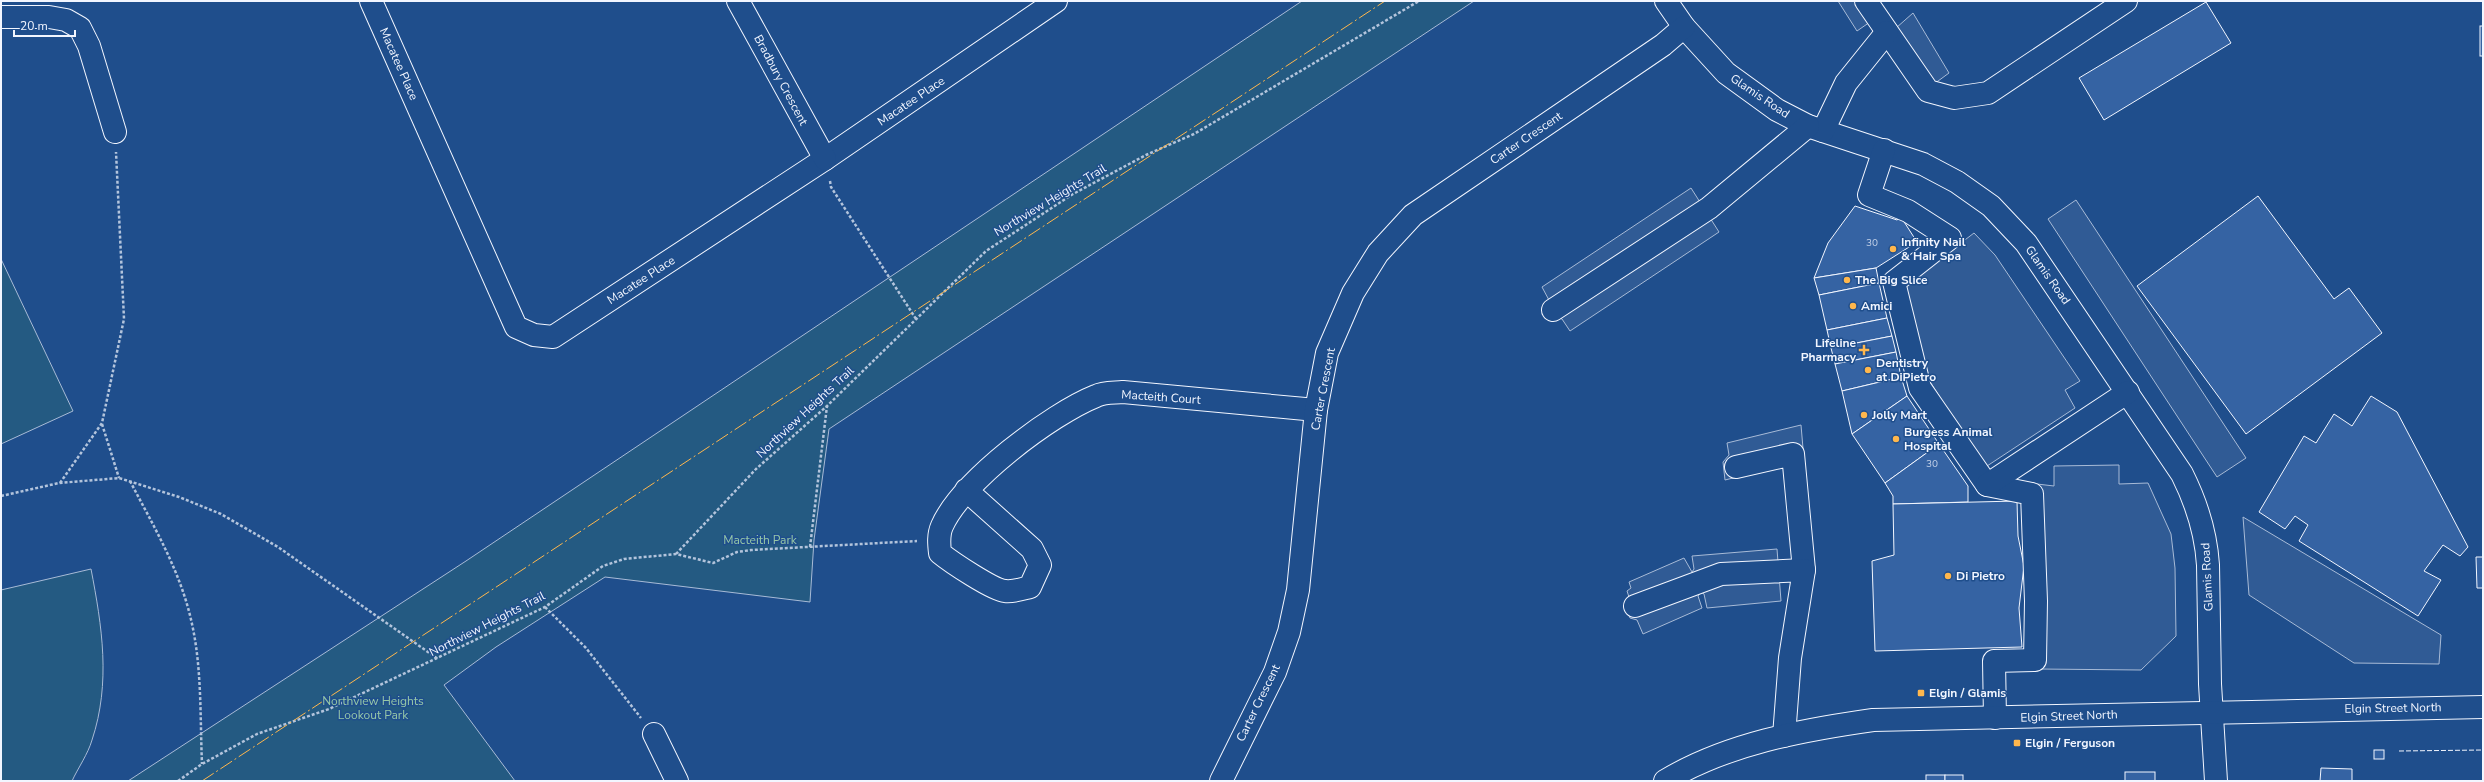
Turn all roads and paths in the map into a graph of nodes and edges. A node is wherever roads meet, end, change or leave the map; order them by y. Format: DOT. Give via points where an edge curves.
graph roads {
  1 [pos="371,1"];
  2 [pos="738,1"];
  3 [pos="1056,1"];
  4 [pos="1419,1"];
  5 [pos="1666,1"];
  6 [pos="1866,1"];
  7 [pos="2126,1"];
  8 [pos="1,17"];
  9 [pos="1684,27"];
  10 [pos="1887,32"];
  11 [pos="1815,128"];
  12 [pos="115,132"];
  13 [pos="1884,150"];
  14 [pos="825,159"];
  15 [pos="1553,310"];
  16 [pos="916,319"];
  17 [pos="2128,392"];
  18 [pos="827,406"];
  19 [pos="1316,410"];
  20 [pos="102,423"];
  21 [pos="1736,467"];
  22 [pos="119,478"];
  23 [pos="130,481"];
  24 [pos="59,483"];
  25 [pos="1987,485"];
  26 [pos="966,490"];
  27 [pos="1,496"];
  28 [pos="938,541"];
  29 [pos="810,547"];
  30 [pos="676,554"];
  31 [pos="1804,570"];
  32 [pos="1635,606"];
  33 [pos="545,607"];
  34 [pos="438,659"];
  35 [pos="2483,707"];
  36 [pos="2213,712"];
  37 [pos="1995,718"];
  38 [pos="654,734"];
  39 [pos="1784,736"];
  40 [pos="202,764"];
  41 [pos="178,781"];
  42 [pos="677,781"];
  43 [pos="1221,781"];
  44 [pos="1665,781"];
  45 [pos="2216,781"];
  1 -- 14 [label="street, Macatee Place" via="516,327 534,335 553,337"];
  2 -- 14 [label="street, Bradbury Crescent"];
  3 -- 14 [label="street, Macatee Place"];
  4 -- 16 [label="path, Northview Heights Trail" via="1194,134 1146,155 1046,211 986,251"];
  5 -- 9 [label="street, Glamis Road"];
  6 -- 10 [label="street"];
  7 -- 10 [label="street" via="1988,93 1954,98 1928,91"];
  8 -- 12 [label="street" via="49,17 66,20 80,28 90,46"];
  9 -- 11 [label="street, Glamis Road" via="1726,73 1750,92 1777,110"];
  9 -- 19 [label="street, Carter Crescent" via="1663,45 1413,215 1378,253 1353,293 1327,353"];
  10 -- 11 [label="street" via="1846,83"];
  11 -- 13 [label="street, Glamis Road"];
  11 -- 15 [label="street" via="1709,208"];
  12 -- 20 [label="path" via="124,319"];
  13 -- 17 [label="street, Glamis Road" via="1923,164 1957,182 1991,206 2026,243"];
  13 -- 25 [label="street" via="1870,196 1908,211 1950,238 1894,282 1920,388"];
  14 -- 16 [label="path" via="831,187"];
  16 -- 18 [label="path, Northview Heights Trail"];
  17 -- 25 [label="street"];
  17 -- 36 [label="street, Glamis Road" via="2182,474 2197,504 2207,546"];
  18 -- 29 [label="path"];
  18 -- 30 [label="path, Northview Heights Trail" via="756,469"];
  19 -- 26 [label="street, Macteith Court" via="1123,392 1098,395 1042,428 994,463"];
  19 -- 43 [label="street, Carter Crescent" via="1298,590 1289,632 1275,672"];
  20 -- 22 [label="path"];
  20 -- 24 [label="path"];
  21 -- 31 [label="street" via="1793,454"];
  22 -- 23 [label="path"];
  22 -- 24 [label="path"];
  23 -- 34 [label="path" via="186,499 239,524 294,558"];
  23 -- 40 [label="path" via="169,555 188,605 197,658"];
  24 -- 27 [label="path"];
  25 -- 37 [label="street" via="2032,494 2035,548 2035,660 1994,661"];
  26 -- 28 [label="street, Macteith Court" via="942,526"];
  26 -- 28 [label="street" via="1032,549 1040,565 1030,587 1004,591 953,564 940,553"];
  28 -- 29 [label="path"];
  29 -- 30 [label="path" via="737,552 713,563"];
  30 -- 33 [label="path, Northview Heights Trail" via="624,559 603,566"];
  31 -- 32 [label="street" via="1721,574"];
  31 -- 39 [label="street" via="1790,658"];
  33 -- 34 [label="path, Northview Heights Trail"];
  33 -- 38 [label="path" via="586,648"];
  34 -- 40 [label="path, Northview Heights Trail" via="329,709 257,734"];
  35 -- 36 [label="street, Elgin Street North"];
  36 -- 37 [label="street, Elgin Street North"];
  36 -- 45 [label="street, Glamis Road"];
  37 -- 39 [label="street, Elgin Street North" via="1872,720"];
  38 -- 42 [label="street"];
  39 -- 44 [label="street, Elgin Street North" via="1728,752"];
  40 -- 41 [label="path, Northview Heights Trail"];
}
